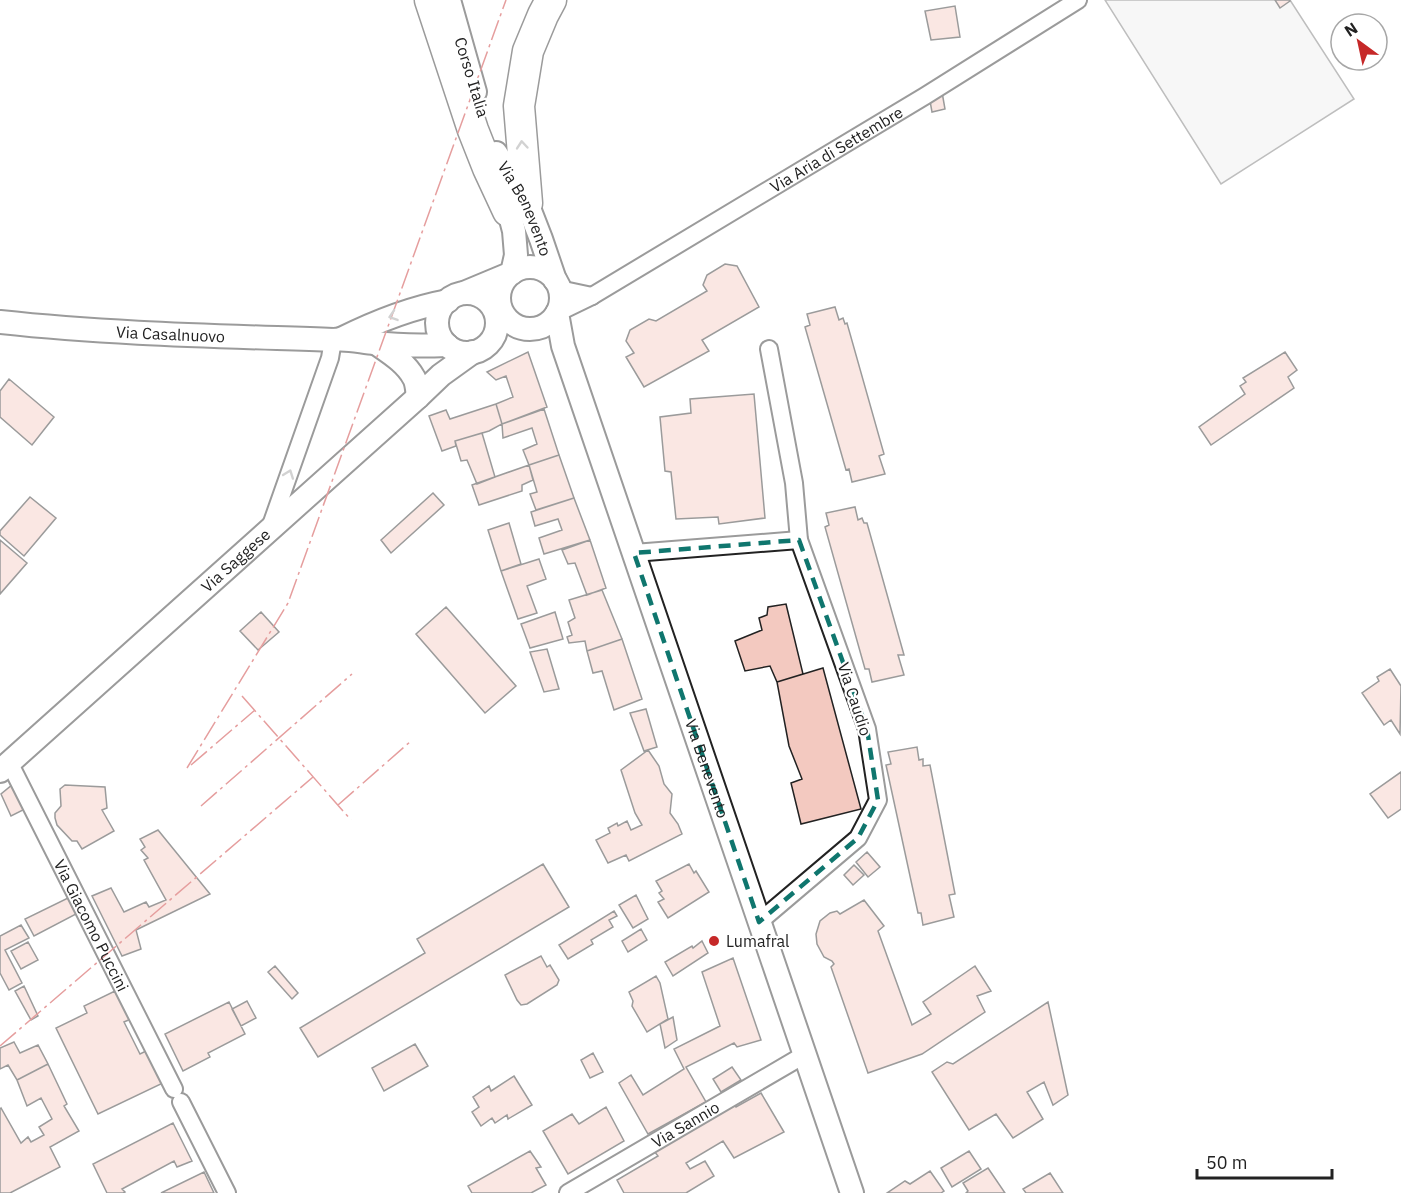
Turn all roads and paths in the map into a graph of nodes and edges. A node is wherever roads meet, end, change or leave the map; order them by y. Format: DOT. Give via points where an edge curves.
graph roads {
  1 [pos="430,0"];
  2 [pos="449,0"];
  3 [pos="551,0"];
  4 [pos="1078,0"];
  5 [pos="496,153"];
  6 [pos="518,207"];
  7 [pos="512,273"];
  8 [pos="557,284"];
  9 [pos="592,296"];
  10 [pos="456,297"];
  11 [pos="556,313"];
  12 [pos="0,322"];
  13 [pos="537,328"];
  14 [pos="337,339"];
  15 [pos="377,344"];
  16 [pos="447,345"];
  17 [pos="562,346"];
  18 [pos="769,349"];
  19 [pos="479,350"];
  20 [pos="418,398"];
  21 [pos="270,529"];
  22 [pos="799,540"];
  23 [pos="633,553"];
  24 [pos="5,766"];
  25 [pos="759,922"];
  26 [pos="804,1055"];
  27 [pos="227,1193"];
  28 [pos="568,1193"];
  29 [pos="852,1193"];
  1 -- 6 [label="highway" via="488,168"];
  2 -- 5 [label="main road, Corso Italia"];
  6 -- 3 [label="highway, one-way" via="519,106 528,51"];
  4 -- 9 [label="street, Via Aria di Settembre"];
  5 -- 6 [label="main road, Via Benevento"];
  6 -- 7 [label="main road, Via Benevento"];
  6 -- 8 [label="main road, Via Benevento" via="541,239"];
  7 -- 8 [label="main road" via="538,268"];
  7 -- 10 [label="main road"];
  7 -- 13 [label="main road" via="501,288 500,307 519,327"];
  8 -- 9 [label="street"];
  8 -- 11 [label="main road" via="561,297"];
  9 -- 11 [label="street, Via Aria di Settembre"];
  10 -- 14 [label="main road, one-way" via="374,322"];
  10 -- 16 [label="main road" via="441,308 438,318 441,337"];
  10 -- 19 [label="main road" via="481,296 493,308 495,334"];
  11 -- 13 [label="main road" via="552,320"];
  11 -- 17 [label="main road, Via Benevento"];
  12 -- 14 [label="main road, Via Casalnuovo" via="183,335"];
  13 -- 17 [label="main road"];
  13 -- 19 [label="main road"];
  14 -- 15 [label="main road, Via Casalnuovo"];
  21 -- 14 [label="street, one-way"];
  15 -- 16 [label="main road, Via Casalnuovo"];
  15 -- 20 [label="main road" via="406,367 415,379"];
  16 -- 19 [label="main road" via="463,352"];
  16 -- 20 [label="main road"];
  17 -- 23 [label="main road, Via Benevento"];
  18 -- 22 [label="street, Via Caudio" via="794,483"];
  19 -- 20 [label="main road, Via Saggese" via="441,375"];
  20 -- 21 [label="main road, Via Saggese"];
  21 -- 24 [label="main road, Via Saggese"];
  22 -- 23 [label="street"];
  22 -- 25 [label="street, Via Caudio" via="867,729 878,800 858,838"];
  23 -- 25 [label="main road, Via Benevento"];
  24 -- 27 [label="street, Via Giacomo Puccini"];
  25 -- 26 [label="main road, Via Benevento"];
  26 -- 28 [label="street, Via Sannio"];
  26 -- 29 [label="main road, Via Benevento"];
}
